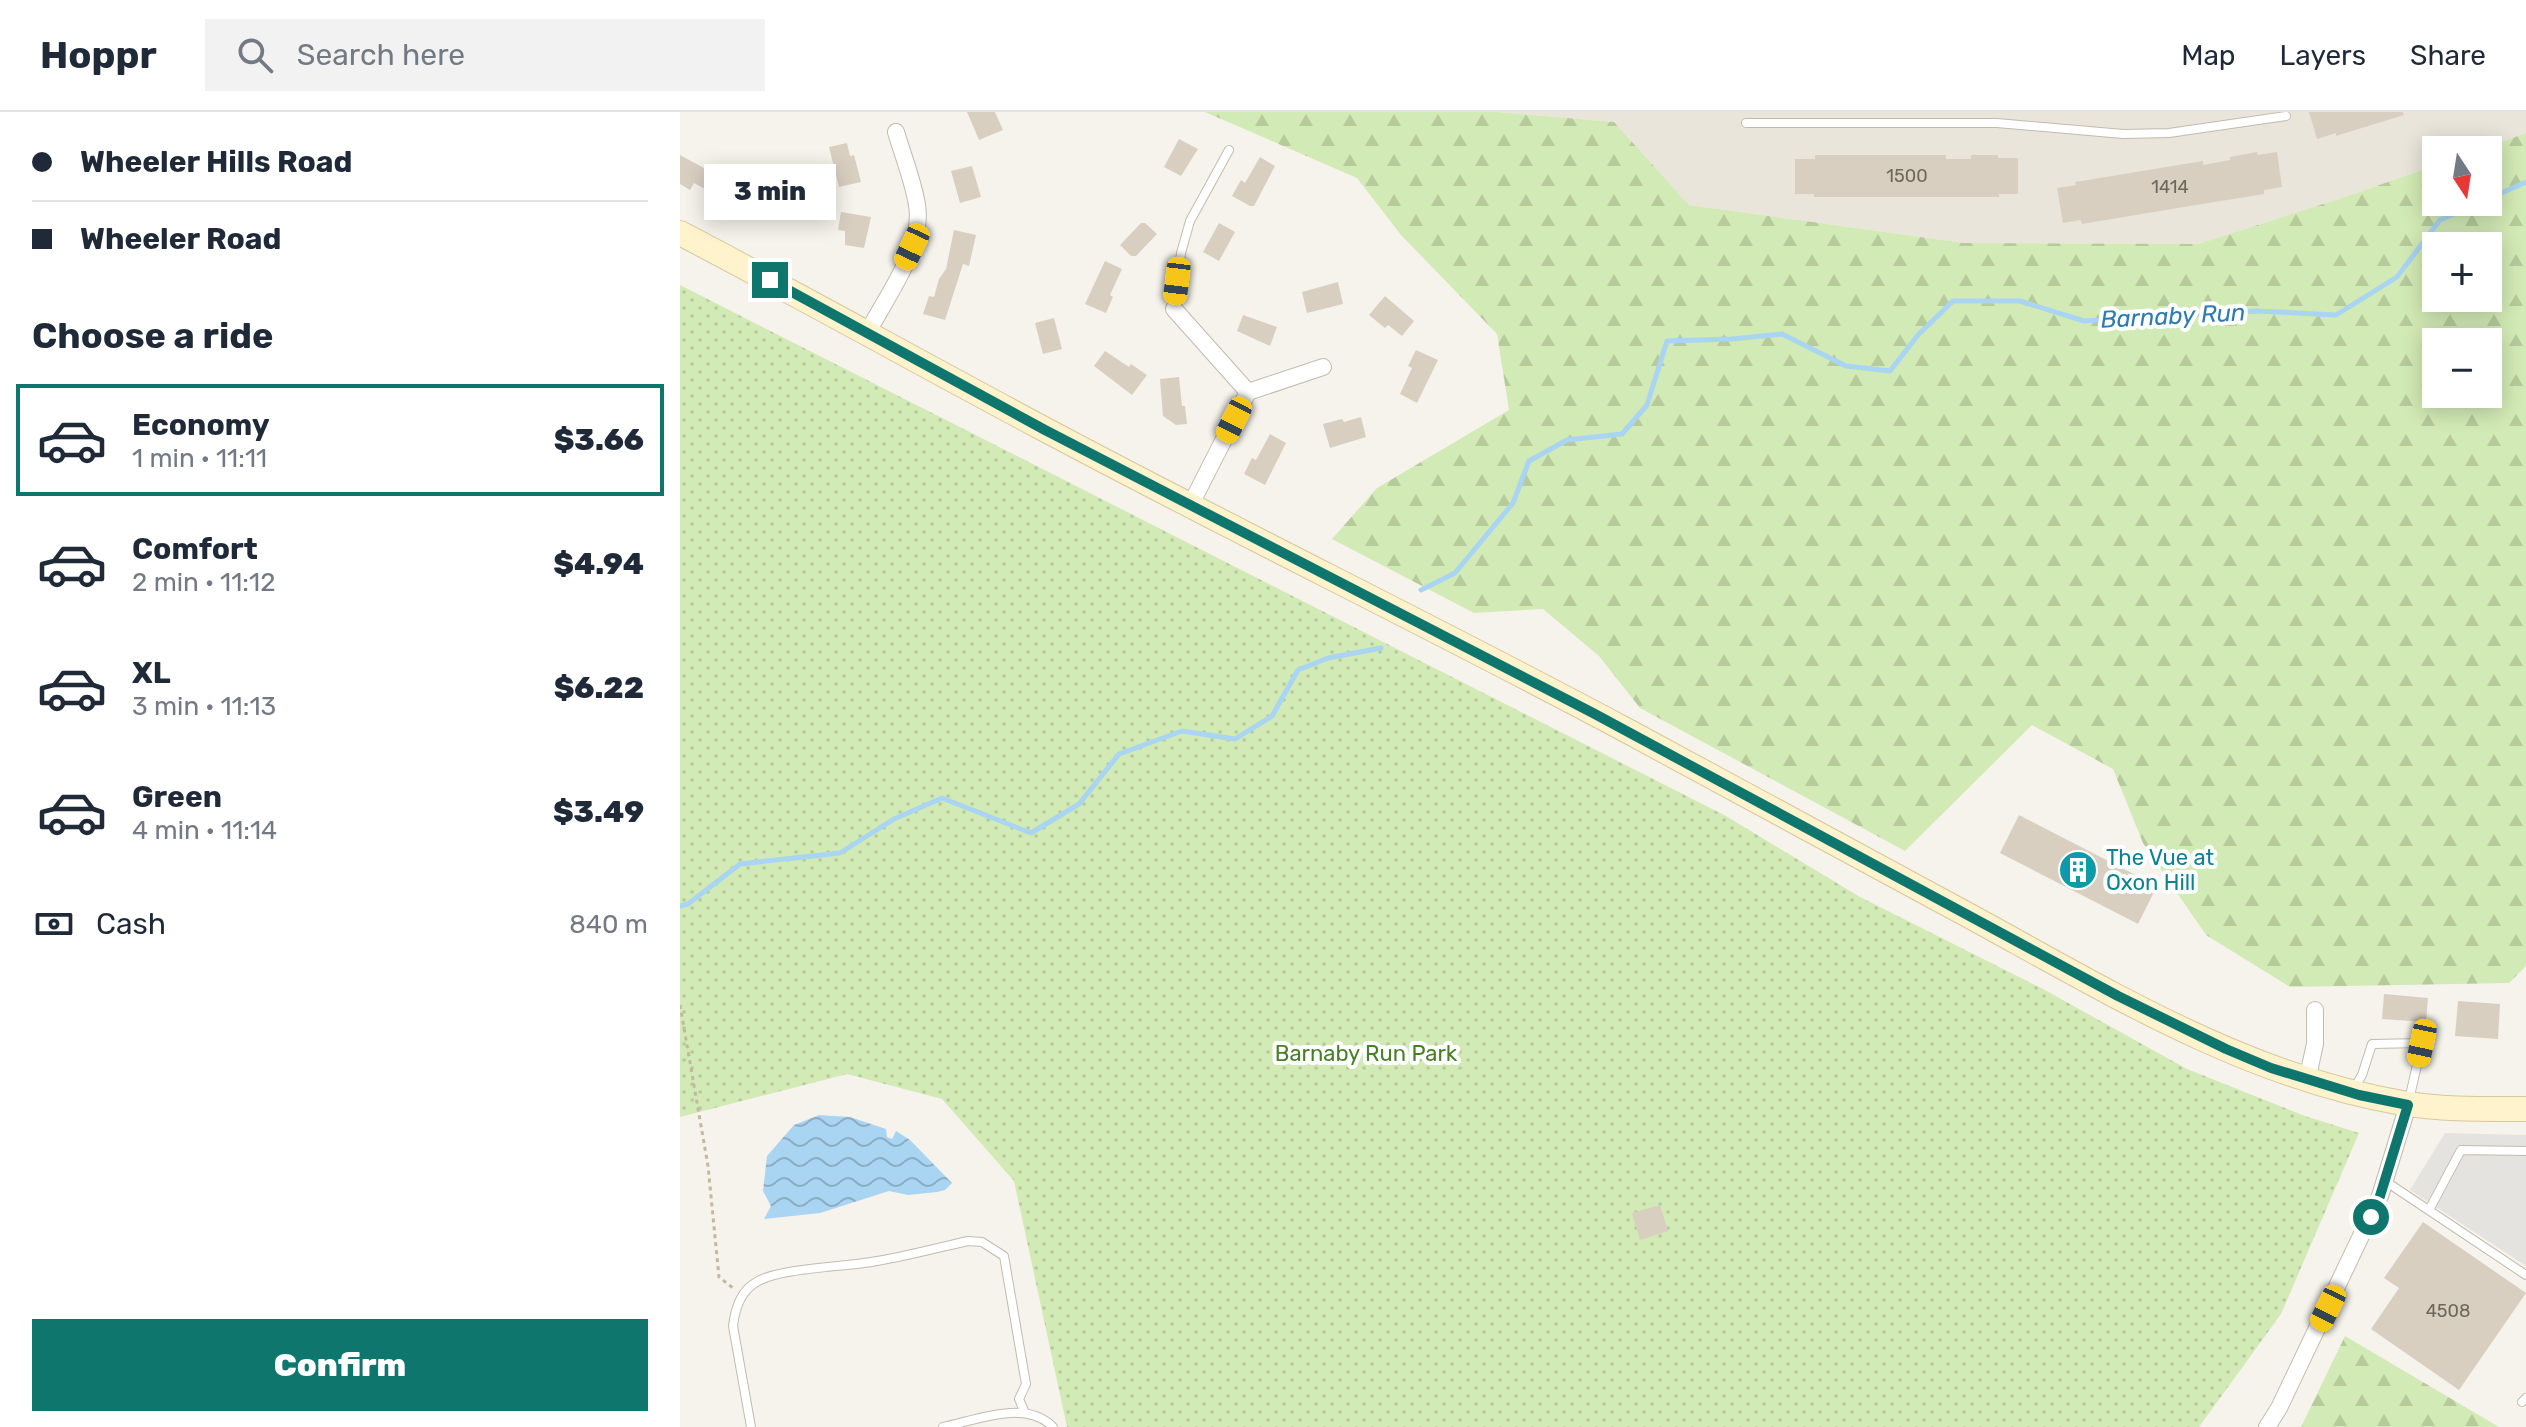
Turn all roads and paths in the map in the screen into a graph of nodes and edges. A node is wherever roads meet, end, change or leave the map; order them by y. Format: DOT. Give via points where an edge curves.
graph roads {
  1 [pos="2000,112"];
  2 [pos="2286,116"];
  3 [pos="1746,123"];
  4 [pos="1997,123"];
  5 [pos="896,132"];
  6 [pos="1229,150"];
  7 [pos="680,233"];
  8 [pos="1174,309"];
  9 [pos="868,332"];
  10 [pos="1323,367"];
  11 [pos="1248,392"];
  12 [pos="1191,504"];
  13 [pos="680,1005"];
  14 [pos="2315,1010"];
  15 [pos="2307,1080"];
  16 [pos="2351,1093"];
  17 [pos="2408,1105"];
  18 [pos="2526,1109"];
  19 [pos="2526,1151"];
  20 [pos="2385,1181"];
  21 [pos="2429,1210"];
  22 [pos="2526,1275"];
  23 [pos="742,1297"];
  24 [pos="1025,1413"];
  25 [pos="751,1427"];
  26 [pos="943,1427"];
  27 [pos="1053,1427"];
  28 [pos="2267,1427"];
  1 -- 4 [label="lane"];
  2 -- 4 [label="lane" via="2169,133"];
  3 -- 4 [label="lane"];
  5 -- 9 [label="street" via="917,207 917,227"];
  6 -- 8 [label="lane" via="1190,221"];
  7 -- 9 [label="main road"];
  8 -- 11 [label="street"];
  9 -- 12 [label="main road"];
  10 -- 11 [label="street"];
  11 -- 12 [label="street"];
  12 -- 15 [label="main road" via="1607,720 2118,996 2226,1049"];
  13 -- 23 [label="path" via="708,1166 719,1277"];
  14 -- 15 [label="street"];
  15 -- 16 [label="main road"];
  16 -- 17 [label="main road"];
  16 -- 17 [label="lane" via="2372,1044 2422,1043"];
  17 -- 18 [label="main road"];
  17 -- 20 [label="street"];
  19 -- 21 [label="lane" via="2461,1150"];
  20 -- 21 [label="lane"];
  20 -- 28 [label="street"];
  21 -- 22 [label="lane"];
  23 -- 24 [label="lane" via="756,1281 775,1275 982,1242 1004,1256 1007,1265 1026,1384 1019,1399"];
  23 -- 25 [label="lane" via="733,1326"];
  24 -- 26 [label="lane"];
  24 -- 27 [label="lane"];
}
